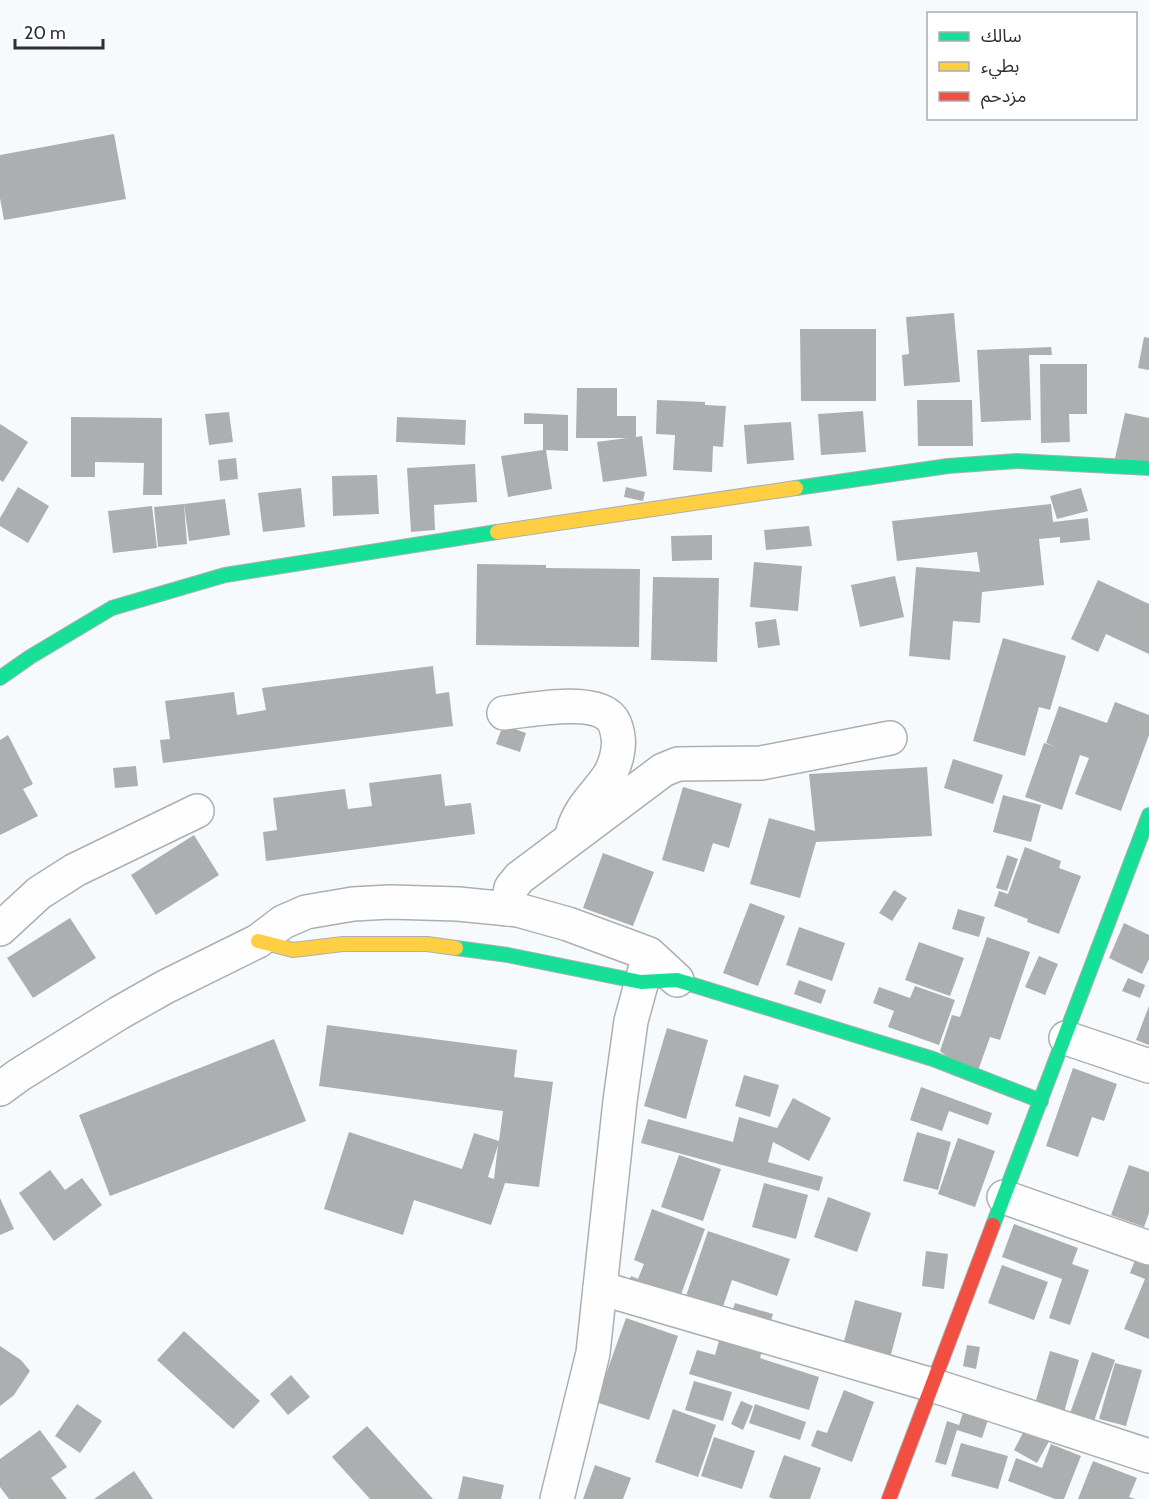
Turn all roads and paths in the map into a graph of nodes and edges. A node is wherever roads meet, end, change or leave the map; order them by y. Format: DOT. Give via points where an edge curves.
graph roads {
  1 [pos="1149,468"];
  2 [pos="0,678"];
  3 [pos="504,713"];
  4 [pos="890,738"];
  5 [pos="197,811"];
  6 [pos="1149,815"];
  7 [pos="572,838"];
  8 [pos="507,909"];
  9 [pos="0,929"];
  10 [pos="258,941"];
  11 [pos="645,968"];
  12 [pos="677,980"];
  13 [pos="1066,1038"];
  14 [pos="1149,1066"];
  15 [pos="0,1089"];
  16 [pos="1041,1101"];
  17 [pos="1004,1197"];
  18 [pos="1149,1248"];
  19 [pos="600,1288"];
  20 [pos="932,1385"];
  21 [pos="1149,1456"];
  22 [pos="557,1499"];
  23 [pos="888,1499"];
  1 -- 2 [label="street" via="1017,461 948,466 225,575 112,609"];
  3 -- 7 [label="street" via="565,705 609,715 617,727 615,762 609,776 584,806"];
  4 -- 7 [label="street" via="760,763 678,764 663,770"];
  5 -- 9 [label="street" via="75,870 39,894"];
  6 -- 13 [label="street"];
  7 -- 8 [label="street" via="519,878 511,888"];
  8 -- 10 [label="street" via="353,903 306,912 283,922"];
  8 -- 11 [label="street" via="568,924"];
  10 -- 11 [label="street" via="293,950 343,944 427,944"];
  10 -- 15 [label="street" via="119,1013"];
  11 -- 12 [label="street"];
  11 -- 19 [label="street" via="631,1021"];
  12 -- 16 [label="street" via="933,1059"];
  13 -- 14 [label="street"];
  13 -- 16 [label="street"];
  16 -- 17 [label="street"];
  17 -- 18 [label="street"];
  17 -- 20 [label="street"];
  19 -- 20 [label="street"];
  19 -- 22 [label="street" via="593,1353"];
  20 -- 21 [label="street"];
  20 -- 23 [label="street"];
}
